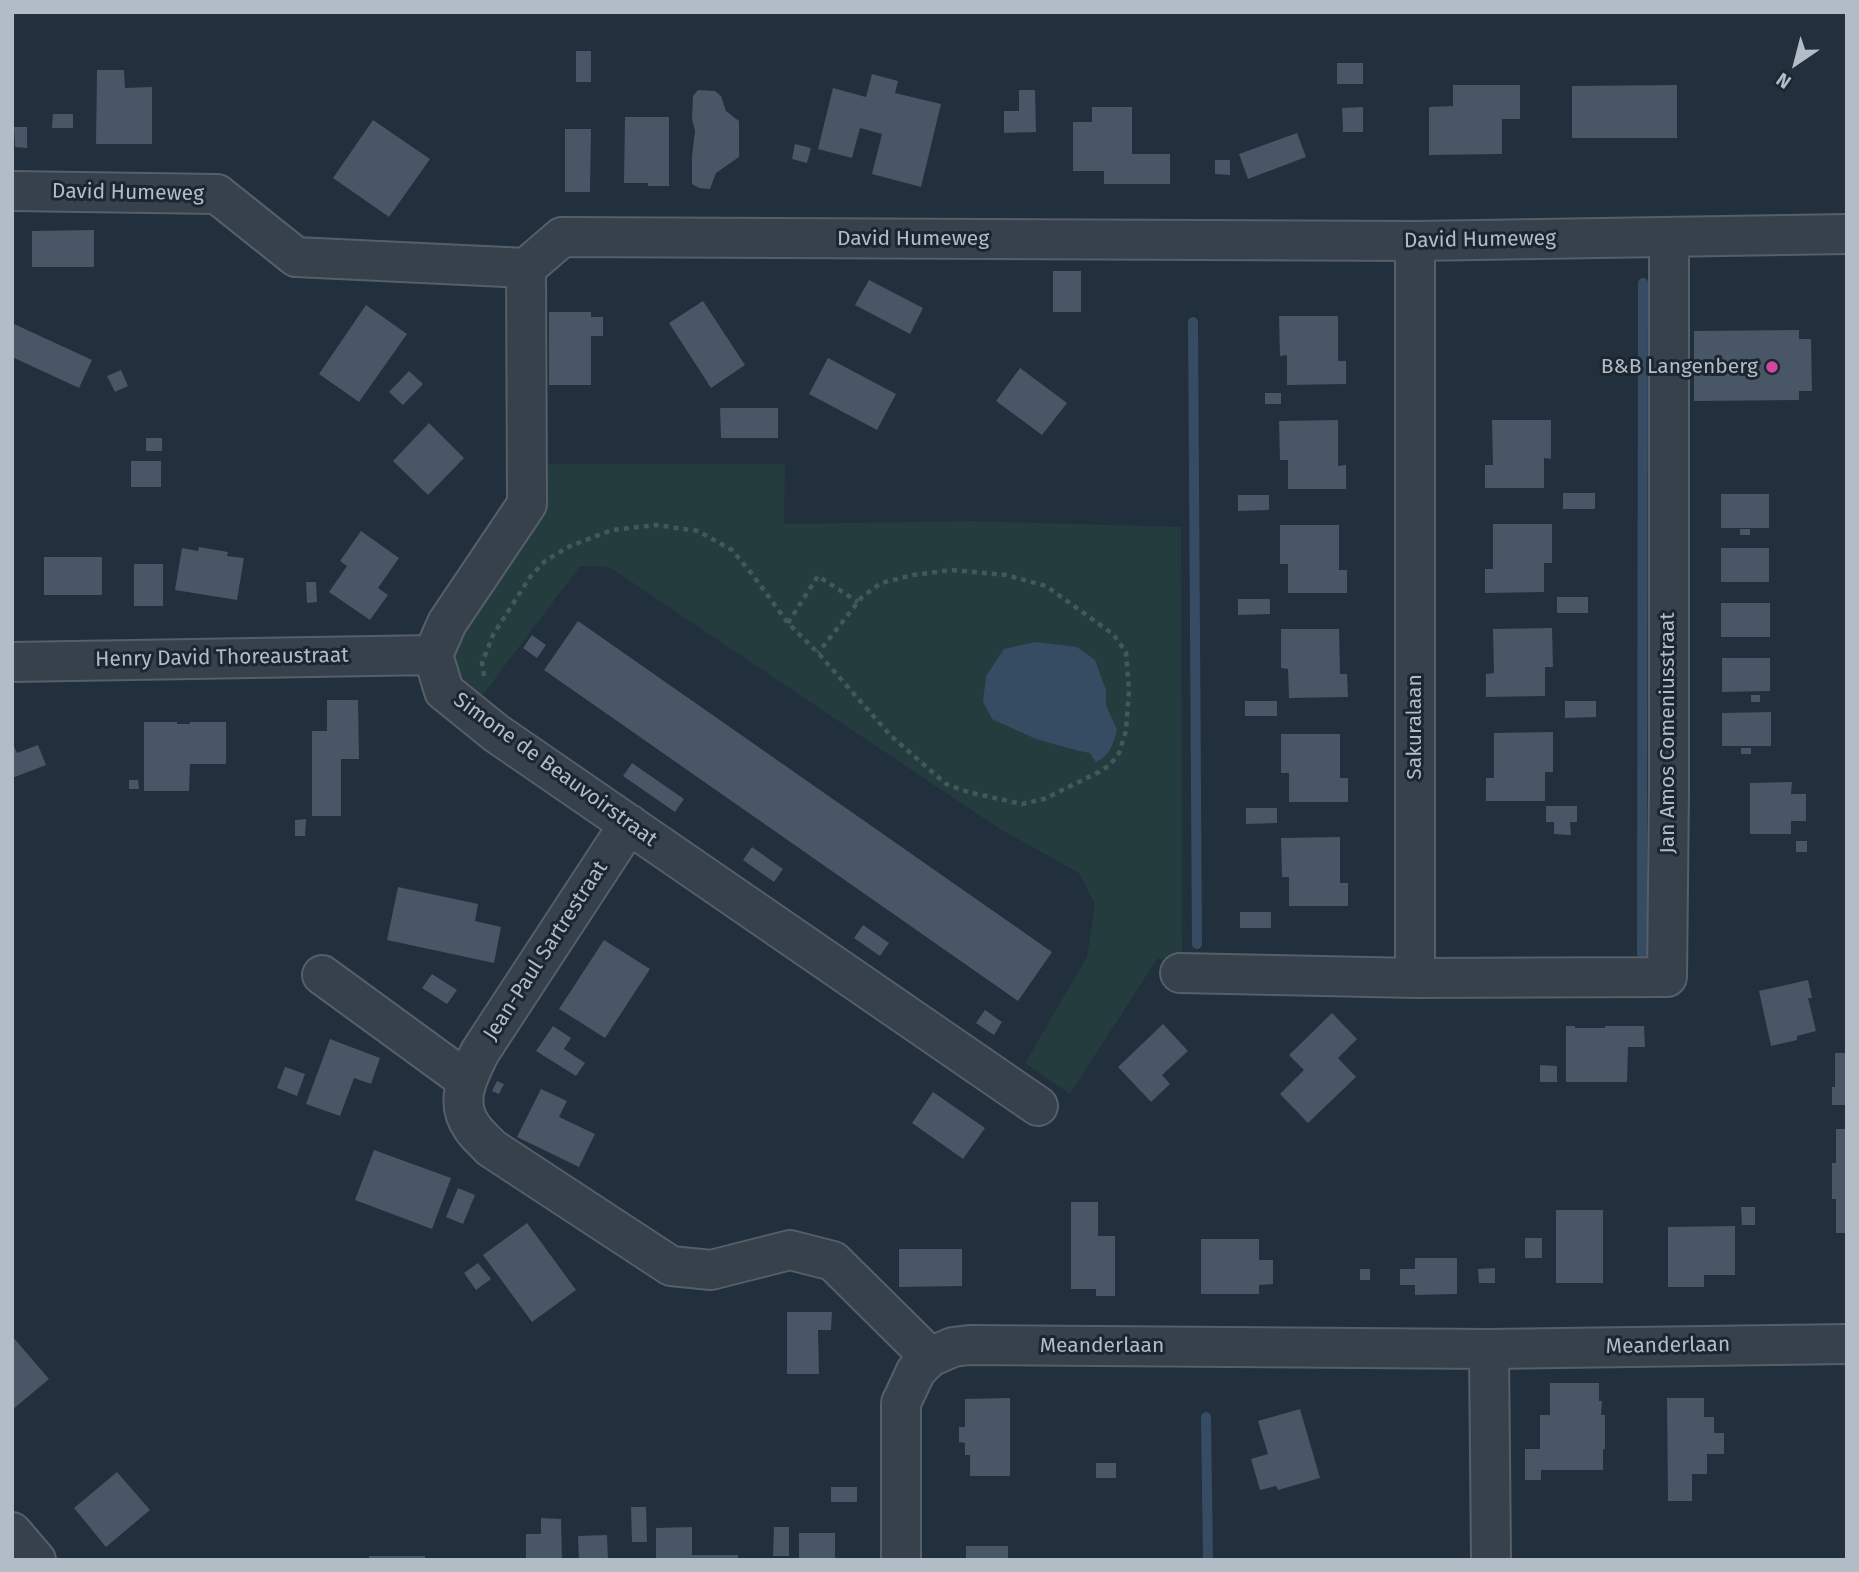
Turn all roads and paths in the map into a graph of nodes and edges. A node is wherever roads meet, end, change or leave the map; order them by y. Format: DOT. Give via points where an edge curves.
graph roads {
  1 [pos="12,191"];
  2 [pos="1847,234"];
  3 [pos="1669,237"];
  4 [pos="1415,241"];
  5 [pos="526,268"];
  6 [pos="858,602"];
  7 [pos="788,623"];
  8 [pos="818,653"];
  9 [pos="433,655"];
  10 [pos="12,662"];
  11 [pos="481,721"];
  12 [pos="629,824"];
  13 [pos="1180,972"];
  14 [pos="322,975"];
  15 [pos="1415,978"];
  16 [pos="466,1080"];
  17 [pos="1038,1106"];
  18 [pos="1847,1344"];
  19 [pos="1489,1349"];
  20 [pos="930,1357"];
  21 [pos="12,1532"];
  22 [pos="36,1560"];
  23 [pos="901,1560"];
  24 [pos="1491,1560"];
  1 -- 5 [label="street, David Humeweg" via="217,194 296,257"];
  2 -- 3 [label="street, David Humeweg"];
  3 -- 4 [label="street, David Humeweg"];
  3 -- 15 [label="street, Jan Amos Comeniusstraat" via="1667,977"];
  4 -- 5 [label="street, David Humeweg" via="562,237"];
  4 -- 15 [label="street, Sakuralaan"];
  5 -- 9 [label="street" via="527,504 447,623"];
  6 -- 7 [label="path" via="818,576"];
  6 -- 8 [label="path"];
  6 -- 8 [label="path" via="881,583 952,570 1006,575 1046,586 1113,634 1126,652 1129,690 1119,753 1099,772 1044,799 1022,804 968,792 946,784 891,736"];
  7 -- 8 [label="path"];
  7 -- 11 [label="path" via="732,550 698,531 656,525 612,530 570,546 545,561 530,578 493,635 482,663 489,693"];
  9 -- 10 [label="street, Henry David Thoreaustraat"];
  9 -- 11 [label="street, Simone de Beauvoirstraat" via="444,691"];
  11 -- 12 [label="street, Simone de Beauvoirstraat"];
  12 -- 16 [label="street, Jean-Paul Sartrestraat"];
  12 -- 17 [label="street, Simone de Beauvoirstraat"];
  13 -- 15 [label="street"];
  14 -- 16 [label="street"];
  16 -- 20 [label="street, Jean-Paul Sartrestraat" via="462,1105 471,1126 491,1148 671,1266 711,1270 790,1250 833,1261"];
  18 -- 19 [label="street, Meanderlaan"];
  19 -- 20 [label="street, Meanderlaan" via="969,1345"];
  19 -- 24 [label="street"];
  20 -- 23 [label="street" via="916,1371 901,1403"];
  21 -- 22 [label="street"];
}
